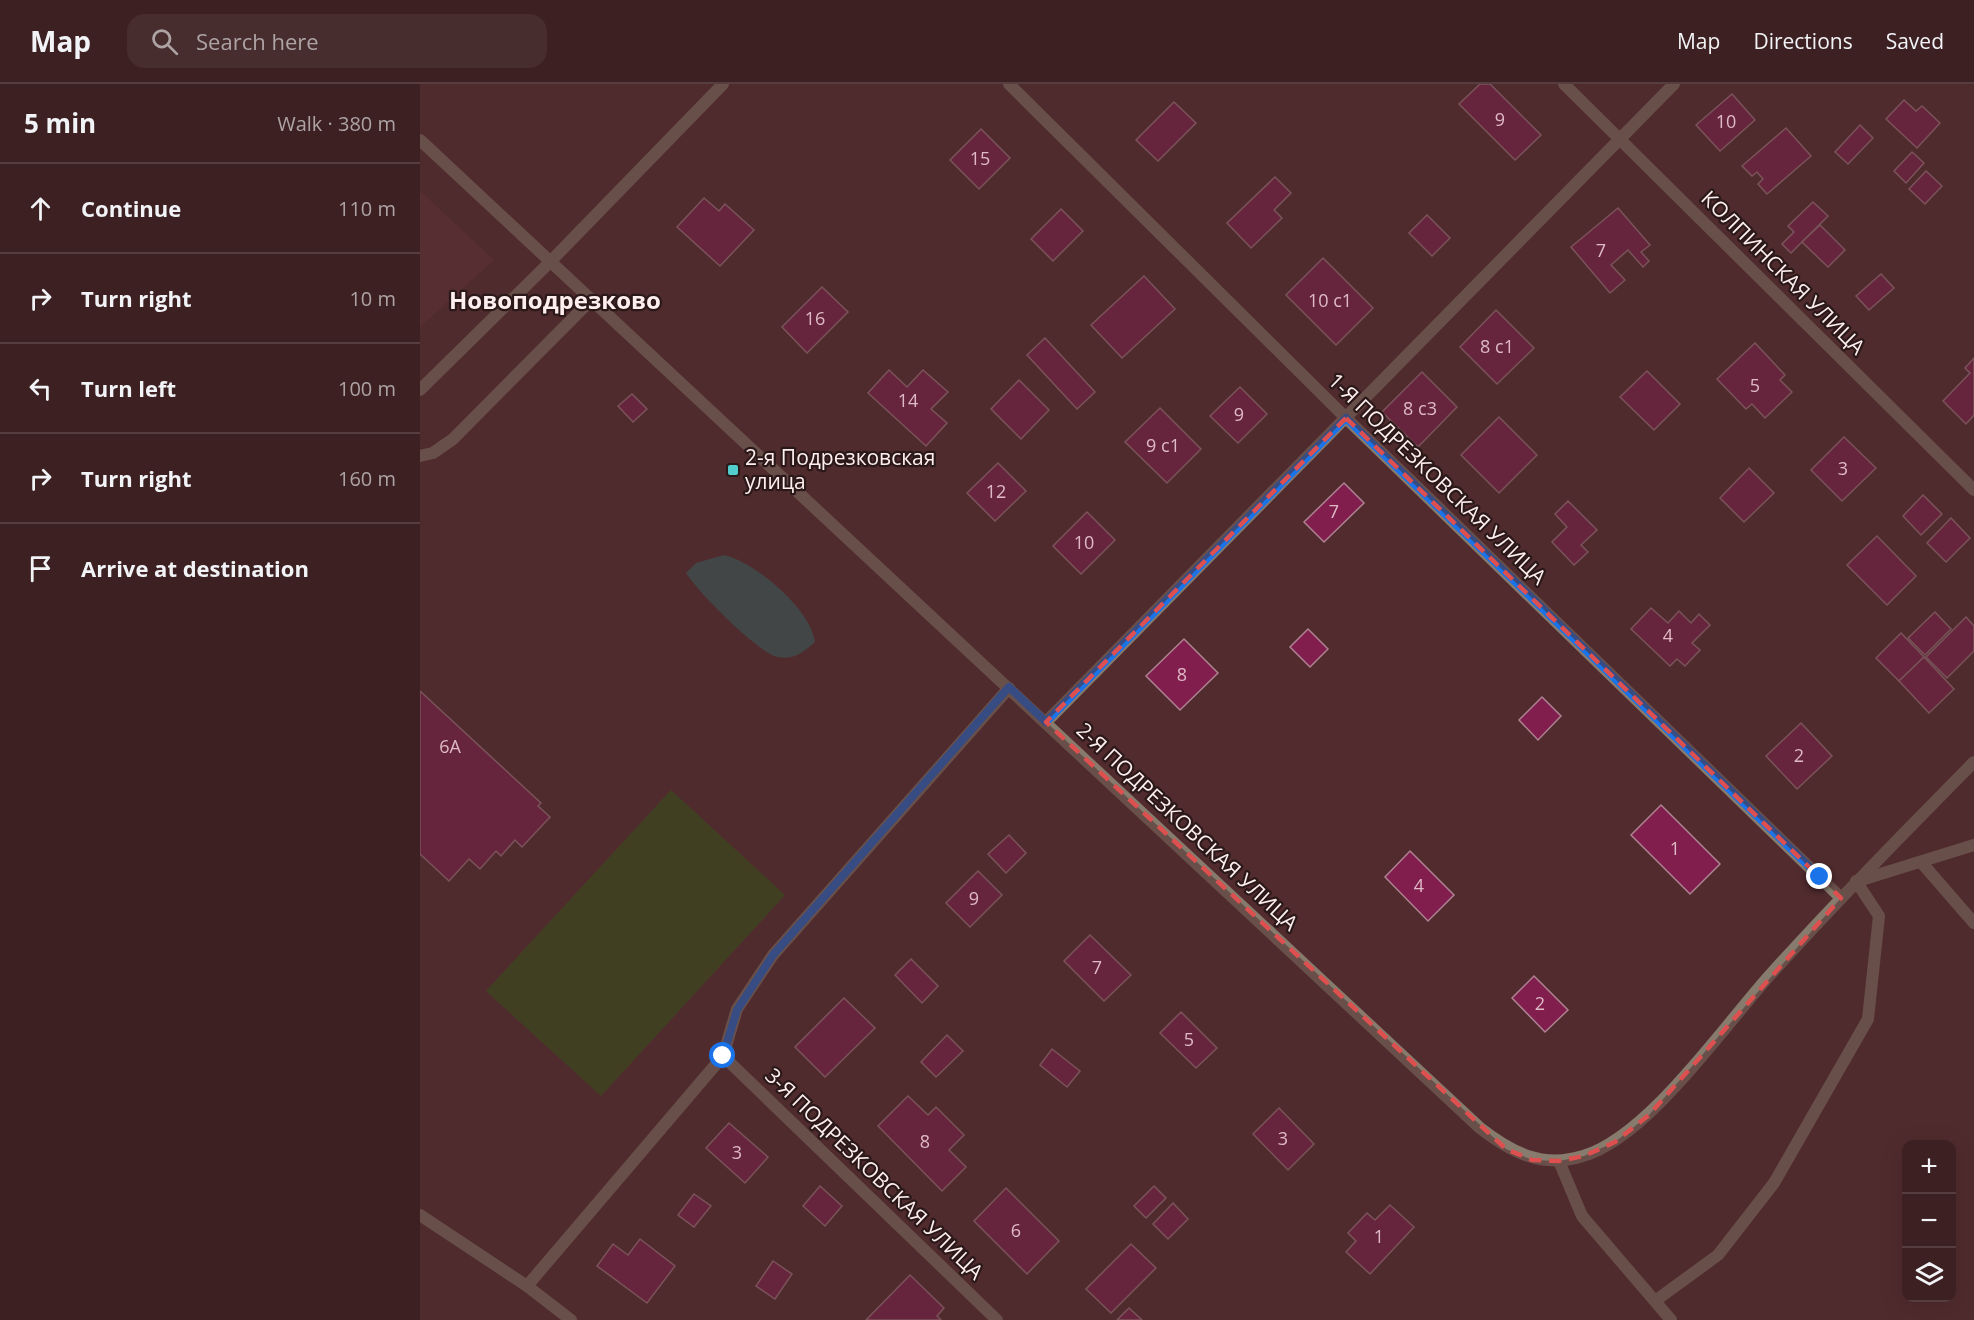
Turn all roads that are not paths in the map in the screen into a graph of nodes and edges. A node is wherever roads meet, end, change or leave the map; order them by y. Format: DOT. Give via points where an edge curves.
graph roads {
  1 [pos="723,84"];
  2 [pos="1009,84"];
  3 [pos="1564,84"];
  4 [pos="1674,84"];
  5 [pos="1619,138"];
  6 [pos="420,140"];
  7 [pos="550,262"];
  8 [pos="591,299"];
  9 [pos="420,390"];
  10 [pos="1346,418"];
  11 [pos="420,456"];
  12 [pos="1974,490"];
  13 [pos="1009,687"];
  14 [pos="1046,722"];
  15 [pos="1974,762"];
  16 [pos="1974,845"];
  17 [pos="1921,862"];
  18 [pos="1857,881"];
  19 [pos="1842,898"];
  20 [pos="1974,923"];
  21 [pos="723,1056"];
  22 [pos="1559,1161"];
  23 [pos="420,1215"];
  24 [pos="527,1286"];
  25 [pos="1655,1301"];
  26 [pos="571,1320"];
  27 [pos="997,1320"];
  28 [pos="1671,1320"];
  1 -- 7 [label="street"];
  2 -- 10 [label="street, 1-Я ПОДРЕЗКОВСКАЯ УЛИЦА"];
  3 -- 5 [label="street, КОЛПИНСКАЯ УЛИЦА"];
  4 -- 5 [label="street"];
  5 -- 10 [label="street"];
  5 -- 12 [label="street, КОЛПИНСКАЯ УЛИЦА"];
  6 -- 7 [label="street, 2-Я ПОДРЕЗКОВСКАЯ УЛИЦА"];
  7 -- 8 [label="street, 2-Я ПОДРЕЗКОВСКАЯ УЛИЦА"];
  7 -- 9 [label="street"];
  8 -- 11 [label="street" via="453,439 433,453"];
  8 -- 13 [label="street, 2-Я ПОДРЕЗКОВСКАЯ УЛИЦА"];
  10 -- 14 [label="street"];
  10 -- 19 [label="street, 1-Я ПОДРЕЗКОВСКАЯ УЛИЦА"];
  13 -- 14 [label="street, 2-Я ПОДРЕЗКОВСКАЯ УЛИЦА"];
  13 -- 21 [label="street" via="773,955 737,1010"];
  14 -- 22 [label="street, 2-Я ПОДРЕЗКОВСКАЯ УЛИЦА" via="1480,1128 1506,1149 1532,1160"];
  15 -- 18 [label="street, 2-Я ПОДРЕЗКОВСКАЯ УЛИЦА"];
  16 -- 17 [label="street"];
  17 -- 18 [label="street"];
  17 -- 20 [label="street"];
  18 -- 19 [label="street, 2-Я ПОДРЕЗКОВСКАЯ УЛИЦА"];
  18 -- 25 [label="street" via="1879,915 1868,1019 1774,1183 1718,1255"];
  19 -- 22 [label="street, 2-Я ПОДРЕЗКОВСКАЯ УЛИЦА" via="1649,1115 1615,1142 1584,1156"];
  21 -- 24 [label="street"];
  21 -- 27 [label="street, 3-Я ПОДРЕЗКОВСКАЯ УЛИЦА"];
  22 -- 25 [label="street" via="1582,1216"];
  23 -- 24 [label="street"];
  24 -- 26 [label="street"];
  25 -- 28 [label="street"];
}
